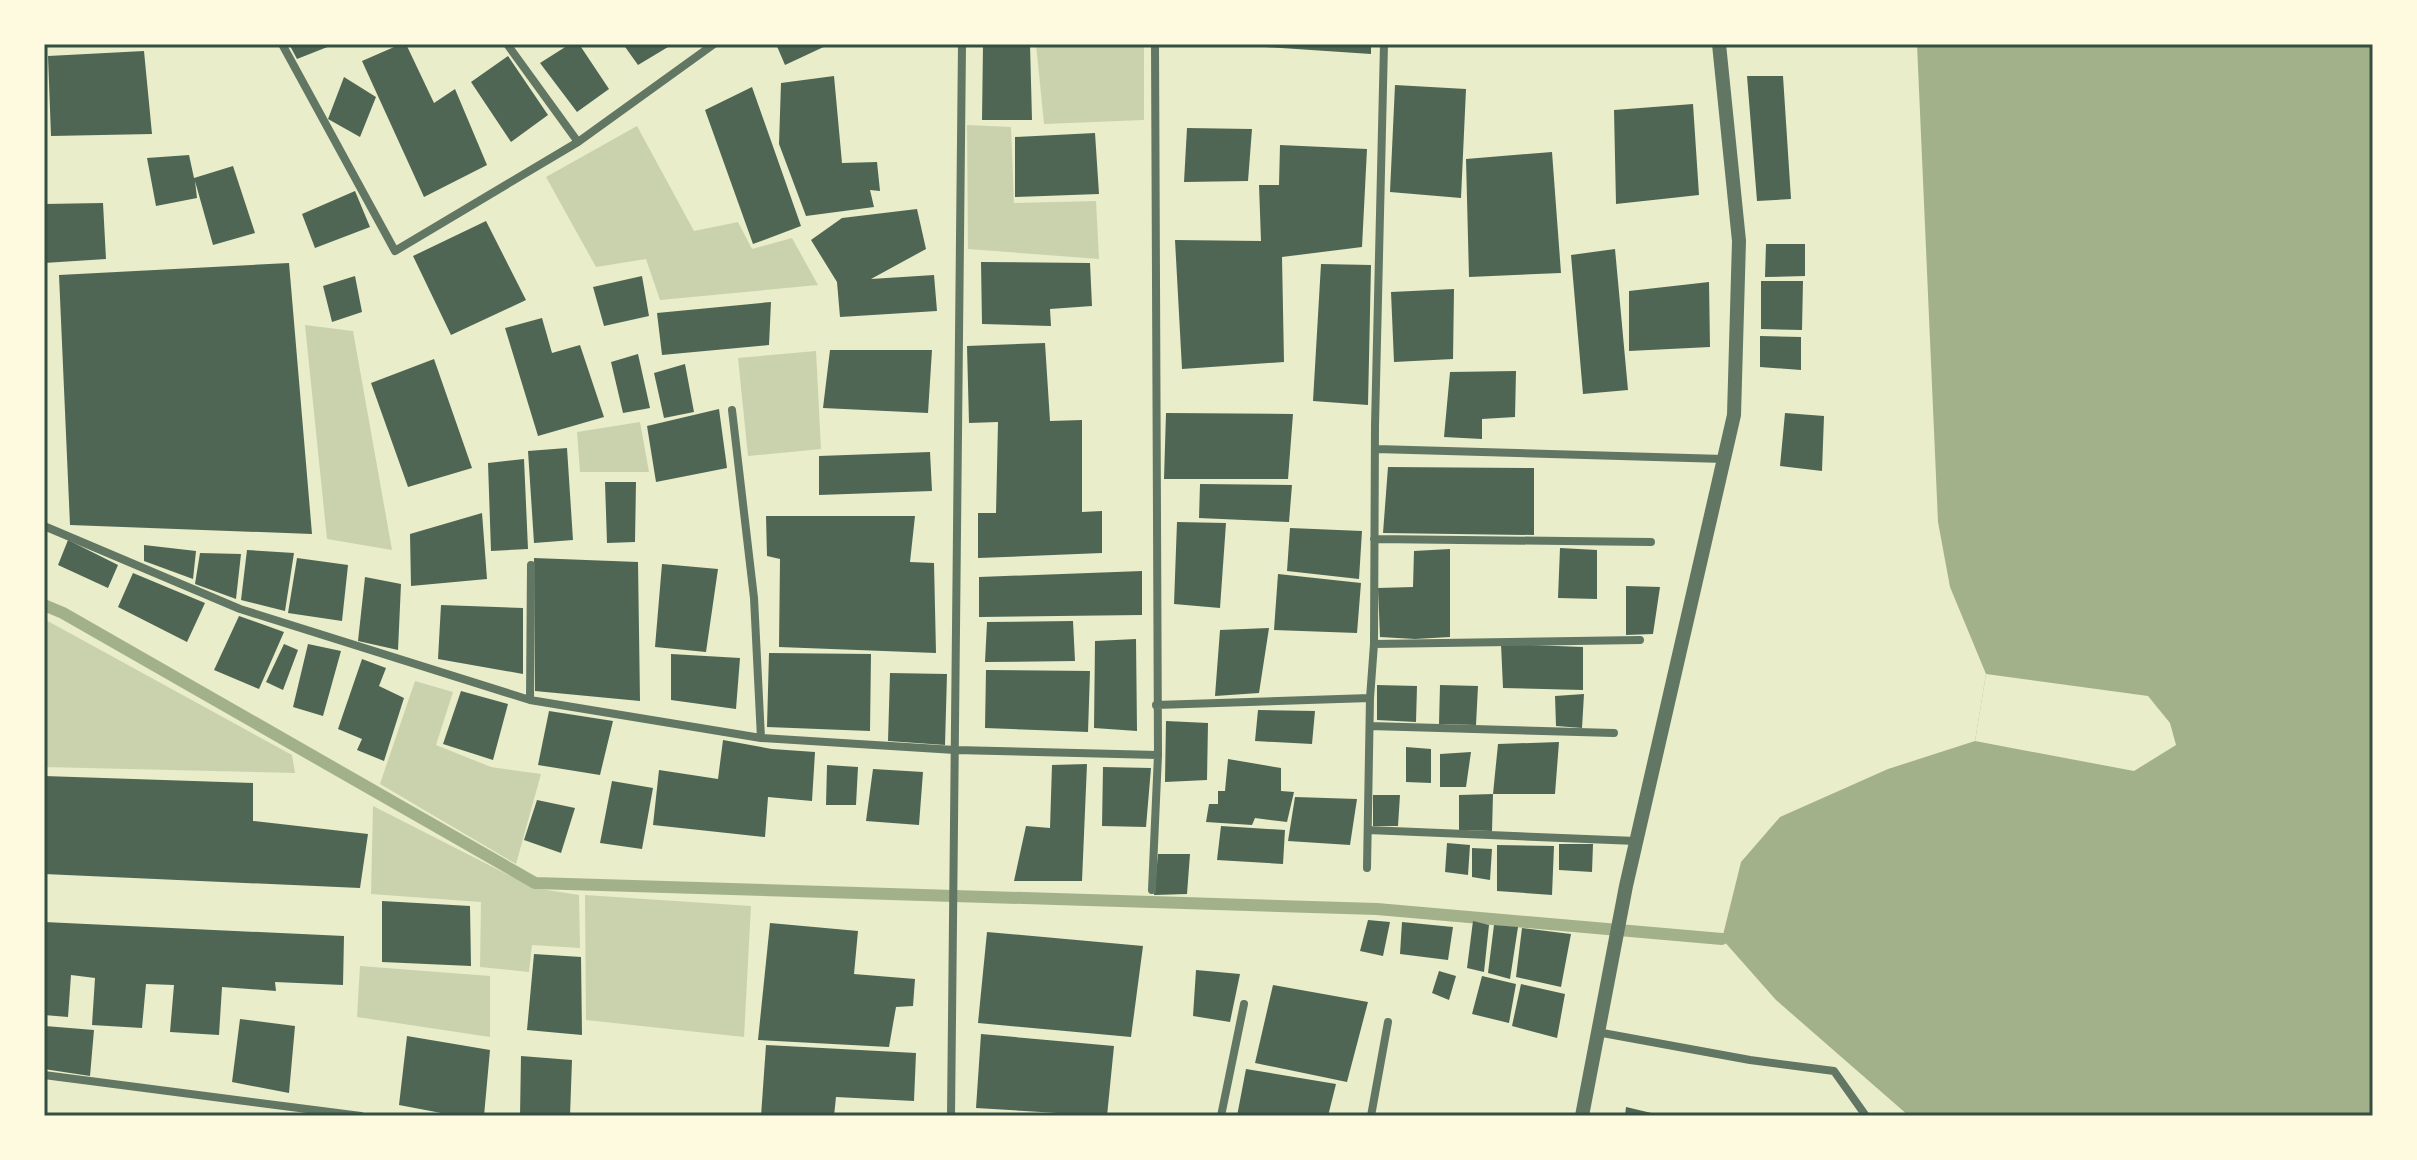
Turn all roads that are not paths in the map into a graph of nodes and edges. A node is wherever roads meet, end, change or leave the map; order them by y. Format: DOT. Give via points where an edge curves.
graph roads {
  1 [pos="282,44"];
  2 [pos="507,44"];
  3 [pos="713,44"];
  4 [pos="962,44"];
  5 [pos="1155,44"];
  6 [pos="1384,44"];
  7 [pos="1719,44"];
  8 [pos="578,142"];
  9 [pos="732,410"];
  10 [pos="1376,449"];
  11 [pos="1724,459"];
  12 [pos="44,526"];
  13 [pos="1374,539"];
  14 [pos="1651,542"];
  15 [pos="531,565"];
  16 [pos="1640,640"];
  17 [pos="1374,644"];
  18 [pos="1370,698"];
  19 [pos="530,700"];
  20 [pos="1156,705"];
  21 [pos="1370,726"];
  22 [pos="1614,733"];
  23 [pos="761,738"];
  24 [pos="955,750"];
  25 [pos="1158,755"];
  26 [pos="1368,830"];
  27 [pos="1636,841"];
  28 [pos="1367,868"];
  29 [pos="1152,890"];
  30 [pos="1244,1004"];
  31 [pos="1388,1022"];
  32 [pos="1597,1032"];
  33 [pos="44,1075"];
  34 [pos="361,1116"];
  35 [pos="951,1116"];
  36 [pos="1221,1116"];
  37 [pos="1371,1116"];
  38 [pos="1582,1116"];
  39 [pos="1866,1116"];
  1 -- 8 [label="street" via="395,251"];
  2 -- 8 [label="street"];
  3 -- 8 [label="street"];
  4 -- 24 [label="street"];
  5 -- 20 [label="street"];
  6 -- 10 [label="street"];
  7 -- 11 [label="street" via="1739,241 1734,415"];
  9 -- 23 [label="street" via="754,598"];
  10 -- 11 [label="street"];
  10 -- 13 [label="street"];
  11 -- 27 [label="street"];
  12 -- 19 [label="street" via="240,609"];
  13 -- 14 [label="street"];
  13 -- 17 [label="street"];
  15 -- 19 [label="street"];
  16 -- 17 [label="street"];
  17 -- 18 [label="street"];
  18 -- 20 [label="street"];
  18 -- 21 [label="street"];
  19 -- 23 [label="street"];
  20 -- 25 [label="street"];
  21 -- 22 [label="street"];
  21 -- 26 [label="street"];
  23 -- 24 [label="street"];
  24 -- 25 [label="street"];
  24 -- 35 [label="street"];
  25 -- 29 [label="street"];
  26 -- 27 [label="street"];
  26 -- 28 [label="street"];
  27 -- 32 [label="street"];
  30 -- 36 [label="street"];
  31 -- 37 [label="street"];
  32 -- 38 [label="street"];
  32 -- 39 [label="street" via="1834,1071"];
  33 -- 34 [label="street"];
}
